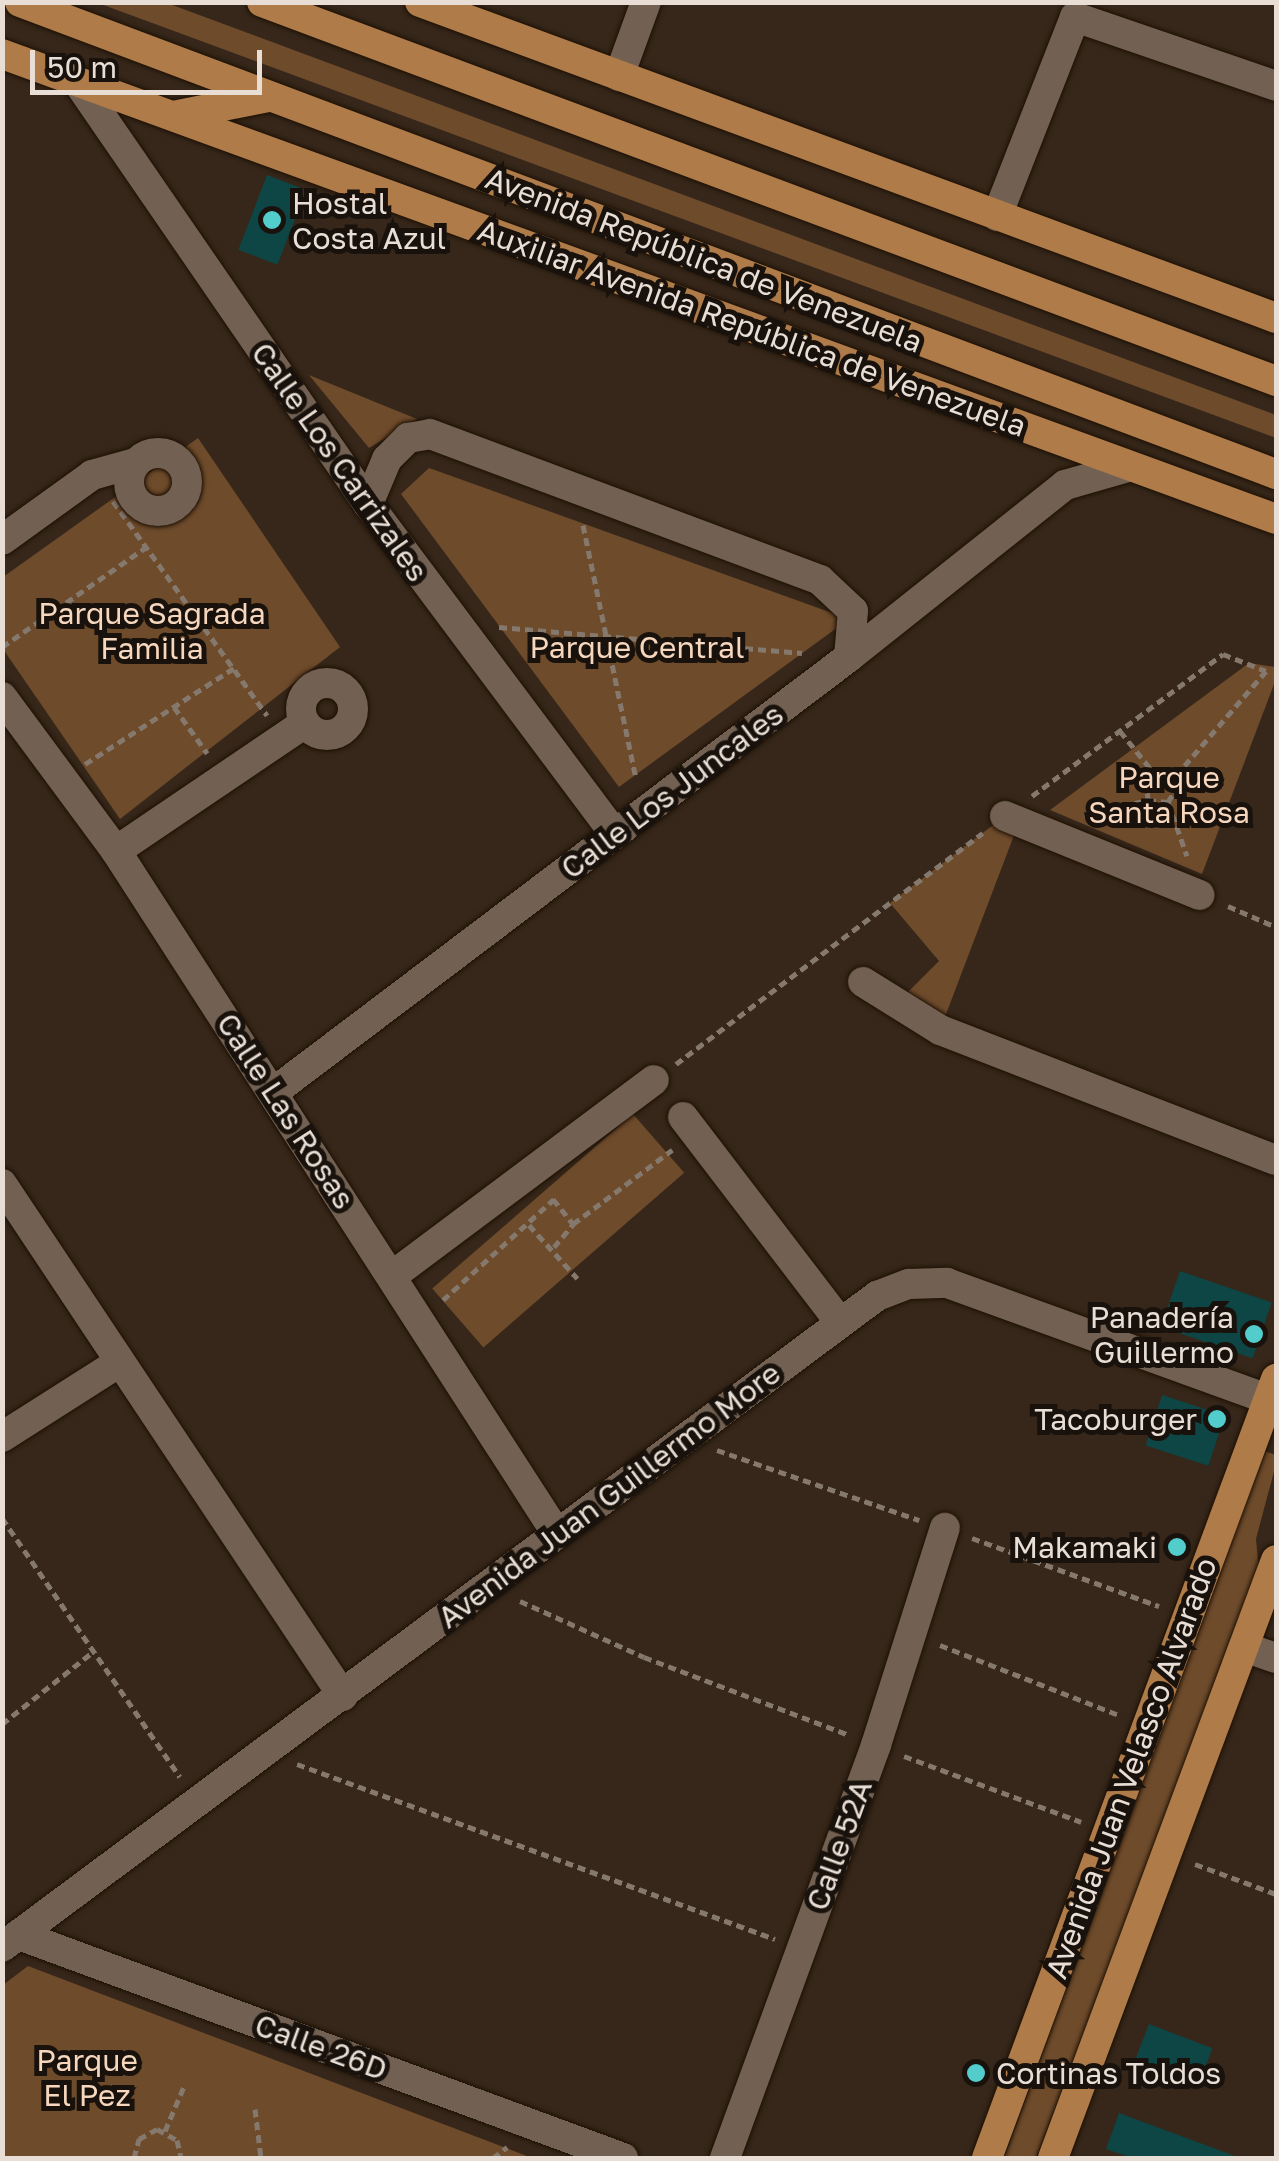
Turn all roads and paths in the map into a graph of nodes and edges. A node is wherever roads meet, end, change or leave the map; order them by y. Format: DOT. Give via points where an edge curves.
graph roads {
  1 [pos="20,2"];
  2 [pos="262,2"];
  3 [pos="420,2"];
  4 [pos="646,2"];
  5 [pos="2,28"];
  6 [pos="2,54"];
  7 [pos="66,76"];
  8 [pos="618,76"];
  9 [pos="1276,86"];
  10 [pos="270,97"];
  11 [pos="178,116"];
  12 [pos="996,216"];
  13 [pos="1276,318"];
  14 [pos="1276,381"];
  15 [pos="1049,438"];
  16 [pos="135,463"];
  17 [pos="1128,467"];
  18 [pos="1276,474"];
  19 [pos="92,476"];
  20 [pos="1064,485"];
  21 [pos="578,492"];
  22 [pos="368,504"];
  23 [pos="1276,519"];
  24 [pos="2,540"];
  25 [pos="148,546"];
  26 [pos="454,624"];
  27 [pos="602,634"];
  28 [pos="2,647"];
  29 [pos="850,657"];
  30 [pos="234,668"];
  31 [pos="2,697"];
  32 [pos="174,707"];
  33 [pos="294,730"];
  34 [pos="1120,731"];
  35 [pos="1154,774"];
  36 [pos="225,777"];
  37 [pos="62,778"];
  38 [pos="1173,779"];
  39 [pos="1148,800"];
  40 [pos="1168,802"];
  41 [pos="643,812"];
  42 [pos="1019,822"];
  43 [pos="615,834"];
  44 [pos="116,851"];
  45 [pos="1200,895"];
  46 [pos="1276,927"];
  47 [pos="863,982"];
  48 [pos="654,1080"];
  49 [pos="275,1091"];
  50 [pos="688,1126"];
  51 [pos="1276,1160"];
  52 [pos="2,1184"];
  53 [pos="554,1199"];
  54 [pos="530,1225"];
  55 [pos="554,1247"];
  56 [pos="392,1276"];
  57 [pos="577,1278"];
  58 [pos="420,1320"];
  59 [pos="838,1320"];
  60 [pos="118,1363"];
  61 [pos="1274,1393"];
  62 [pos="2,1437"];
  63 [pos="686,1439"];
  64 [pos="2,1518"];
  65 [pos="945,1528"];
  66 [pos="557,1534"];
  67 [pos="1276,1560"];
  68 [pos="488,1586"];
  69 [pos="1186,1616"];
  70 [pos="909,1633"];
  71 [pos="1244,1647"];
  72 [pos="94,1651"];
  73 [pos="1276,1658"];
  74 [pos="343,1696"];
  75 [pos="2,1724"];
  76 [pos="1147,1726"];
  77 [pos="876,1745"];
  78 [pos="265,1751"];
  79 [pos="196,1800"];
  80 [pos="1108,1832"];
  81 [pos="1167,1854"];
  82 [pos="1276,1894"];
  83 [pos="11,1941"];
  84 [pos="801,1949"];
  85 [pos="185,2084"];
  86 [pos="255,2109"];
  87 [pos="165,2131"];
  88 [pos="134,2158"];
  89 [pos="181,2158"];
  90 [pos="261,2158"];
  91 [pos="623,2158"];
  92 [pos="725,2158"];
  93 [pos="987,2158"];
  94 [pos="1053,2158"];
  1 -- 10 [label="main road, Avenida República de Venezuela"];
  2 -- 14 [label="main road"];
  3 -- 8 [label="main road"];
  4 -- 8 [label="street"];
  5 -- 7 [label="main road"];
  6 -- 7 [label="main road, Auxiliar Avenida República de Venezuela"];
  7 -- 11 [label="main road, Auxiliar Avenida República de Venezuela"];
  7 -- 22 [label="street, Calle Los Carrizales"];
  8 -- 12 [label="main road"];
  9 -- 12 [label="street" via="1075,17"];
  10 -- 11 [label="main road"];
  10 -- 18 [label="main road, Avenida República de Venezuela"];
  11 -- 15 [label="main road, Auxiliar Avenida República de Venezuela"];
  12 -- 13 [label="main road"];
  15 -- 17 [label="main road, Auxiliar Avenida República de Venezuela"];
  15 -- 20 [label="street"];
  16 -- 19 [label="street"];
  17 -- 20 [label="street, Calle Los Juncales"];
  17 -- 23 [label="main road, Auxiliar Avenida República de Venezuela"];
  19 -- 24 [label="street"];
  19 -- 25 [label="path"];
  20 -- 29 [label="street, Calle Los Juncales"];
  21 -- 22 [label="street" via="430,434 408,438 387,459"];
  21 -- 27 [label="path"];
  21 -- 29 [label="street" via="820,580 853,611"];
  22 -- 26 [label="street, Calle Los Carrizales"];
  25 -- 28 [label="path"];
  25 -- 30 [label="path"];
  26 -- 27 [label="path"];
  26 -- 43 [label="street, Calle Los Carrizales"];
  27 -- 29 [label="path"];
  27 -- 41 [label="path"];
  29 -- 41 [label="street, Calle Los Juncales"];
  30 -- 32 [label="path"];
  30 -- 33 [label="path"];
  31 -- 37 [label="street, Calle Las Rosas"];
  32 -- 36 [label="path"];
  32 -- 37 [label="path"];
  33 -- 36 [label="street"];
  34 -- 35 [label="path"];
  34 -- 38 [label="path" via="1222,654 1266,671"];
  34 -- 42 [label="path"];
  35 -- 38 [label="path"];
  35 -- 39 [label="path" via="1144,785"];
  36 -- 44 [label="street"];
  37 -- 44 [label="street, Calle Las Rosas"];
  38 -- 40 [label="path" via="1176,789"];
  39 -- 40 [label="path"];
  39 -- 42 [label="path"];
  40 -- 45 [label="path"];
  41 -- 43 [label="street, Calle Los Juncales"];
  42 -- 45 [label="street"];
  42 -- 48 [label="path"];
  43 -- 49 [label="street, Calle Los Juncales"];
  44 -- 49 [label="street, Calle Las Rosas"];
  45 -- 46 [label="path"];
  47 -- 51 [label="street" via="940,1030"];
  48 -- 56 [label="street"];
  49 -- 56 [label="street, Calle Las Rosas"];
  50 -- 55 [label="path"];
  50 -- 59 [label="street"];
  52 -- 60 [label="street"];
  53 -- 54 [label="path" via="530,1217"];
  54 -- 55 [label="path" via="544,1245"];
  54 -- 58 [label="path"];
  55 -- 57 [label="path"];
  56 -- 58 [label="street, Calle Las Rosas"];
  58 -- 66 [label="street, Calle Las Rosas"];
  59 -- 61 [label="street, Avenida Juan Guillermo More" via="909,1284 948,1283"];
  59 -- 63 [label="street, Avenida Juan Guillermo More"];
  60 -- 62 [label="street"];
  60 -- 74 [label="street"];
  61 -- 69 [label="main road, Avenida Juan Velasco Alvarado"];
  63 -- 65 [label="path"];
  63 -- 66 [label="street, Avenida Juan Guillermo More"];
  64 -- 72 [label="path"];
  65 -- 69 [label="path"];
  65 -- 70 [label="street, Calle 52A"];
  66 -- 68 [label="street, Avenida Juan Guillermo More"];
  67 -- 71 [label="main road, Avenida Juan Velasco Alvarado"];
  68 -- 74 [label="street, Avenida Juan Guillermo More"];
  68 -- 77 [label="path" via="644,1658"];
  69 -- 76 [label="main road, Avenida Juan Velasco Alvarado"];
  70 -- 76 [label="path"];
  70 -- 77 [label="street, Calle 52A"];
  71 -- 73 [label="street"];
  71 -- 81 [label="main road, Avenida Juan Velasco Alvarado"];
  72 -- 75 [label="path"];
  72 -- 79 [label="path"];
  74 -- 78 [label="street, Avenida Juan Guillermo More"];
  76 -- 80 [label="main road, Avenida Juan Velasco Alvarado"];
  77 -- 80 [label="path"];
  77 -- 84 [label="street, Calle 52A"];
  78 -- 79 [label="street, Avenida Juan Guillermo More"];
  78 -- 84 [label="path"];
  79 -- 83 [label="street, Avenida Juan Guillermo More"];
  80 -- 93 [label="main road, Avenida Juan Velasco Alvarado"];
  81 -- 82 [label="path"];
  81 -- 94 [label="main road, Avenida Juan Velasco Alvarado"];
  83 -- 91 [label="street, Calle 26D"];
  84 -- 92 [label="street, Calle 52A"];
  85 -- 87 [label="path"];
  86 -- 90 [label="path"];
  87 -- 88 [label="path" via="144,2134"];
  87 -- 89 [label="path" via="177,2140"];
}
